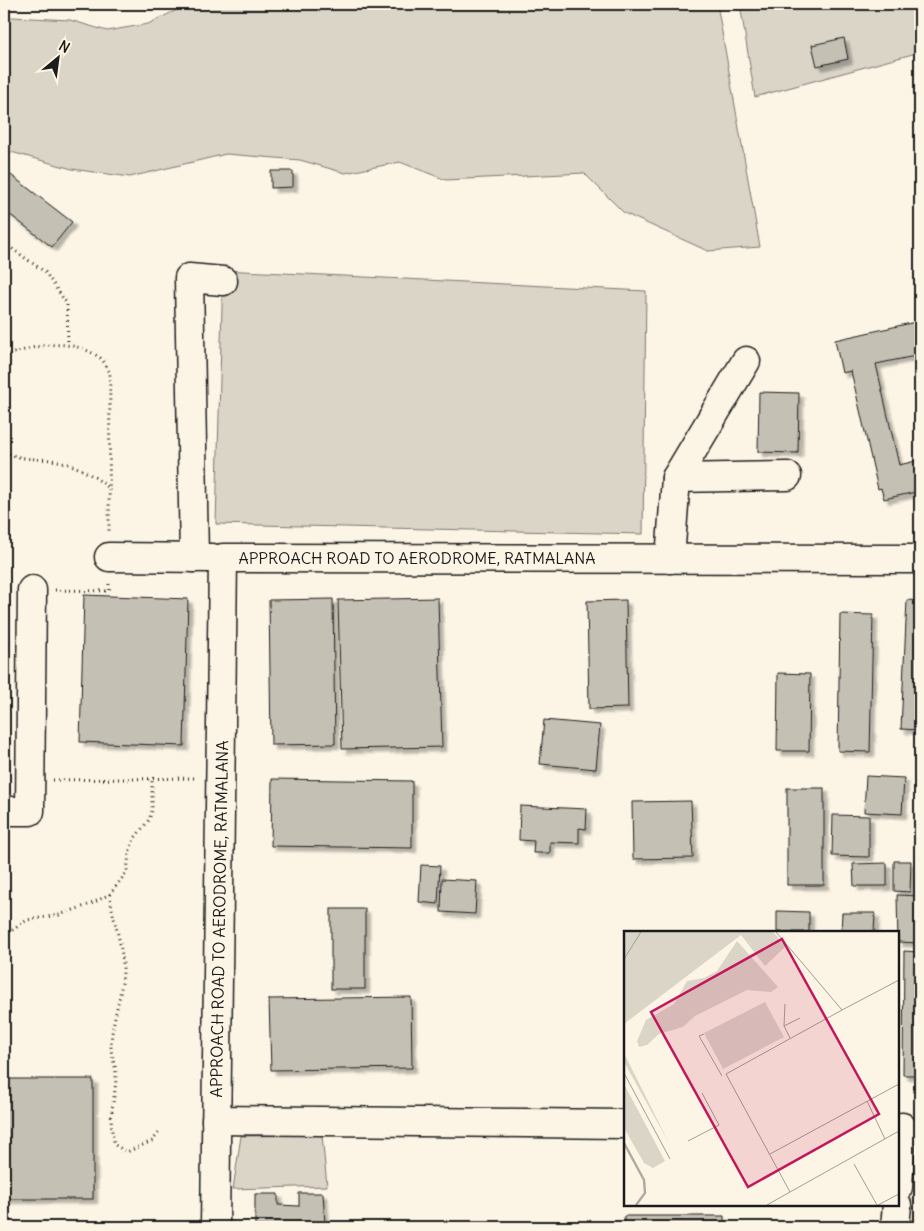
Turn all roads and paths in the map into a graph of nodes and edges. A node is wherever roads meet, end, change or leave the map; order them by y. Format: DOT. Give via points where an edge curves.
graph roads {
  1 [pos="4,243"];
  2 [pos="223,281"];
  3 [pos="68,345"];
  4 [pos="4,356"];
  5 [pos="746,361"];
  6 [pos="4,452"];
  7 [pos="786,476"];
  8 [pos="676,478"];
  9 [pos="109,488"];
  10 [pos="109,557"];
  11 [pos="194,558"];
  12 [pos="222,558"];
  13 [pos="670,559"];
  14 [pos="920,559"];
  15 [pos="32,590"];
  16 [pos="220,778"];
  17 [pos="152,779"];
  18 [pos="30,780"];
  19 [pos="4,811"];
  20 [pos="110,894"];
  21 [pos="4,936"];
  22 [pos="216,1120"];
  23 [pos="624,1124"];
  24 [pos="907,1127"];
  25 [pos="161,1131"];
  26 [pos="899,1180"];
  27 [pos="897,1206"];
  28 [pos="215,1227"];
  29 [pos="895,1227"];
  1 -- 3 [label="path" via="45,272 67,304"];
  2 -- 11 [label="main road" via="189,278"];
  3 -- 4 [label="path" via="39,345"];
  3 -- 9 [label="path" via="101,357 110,373"];
  5 -- 8 [label="main road"];
  6 -- 9 [label="path" via="20,459 63,462 84,470"];
  7 -- 8 [label="main road"];
  8 -- 13 [label="main road"];
  9 -- 10 [label="path"];
  10 -- 11 [label="main road"];
  10 -- 15 [label="path" via="109,591"];
  11 -- 12 [label="main road"];
  12 -- 13 [label="main road, APPROACH ROAD TO AERODROME, RATMALANA"];
  12 -- 16 [label="main road, APPROACH ROAD TO AERODROME, RATMALANA"];
  13 -- 14 [label="main road, APPROACH ROAD TO AERODROME, RATMALANA"];
  15 -- 18 [label="main road"];
  16 -- 17 [label="path"];
  16 -- 22 [label="main road, APPROACH ROAD TO AERODROME, RATMALANA"];
  17 -- 18 [label="path"];
  17 -- 20 [label="path" via="149,820 134,839 127,872"];
  18 -- 19 [label="main road" via="30,811"];
  20 -- 21 [label="path" via="59,916 27,920"];
  20 -- 25 [label="path" via="123,972 111,1048 116,1073 110,1109 111,1130 115,1145 127,1152 152,1141"];
  22 -- 23 [label="main road"];
  22 -- 28 [label="main road, APPROACH ROAD TO AERODROME, RATMALANA"];
  24 -- 26 [label="main road"];
  27 -- 29 [label="main road"];
}
